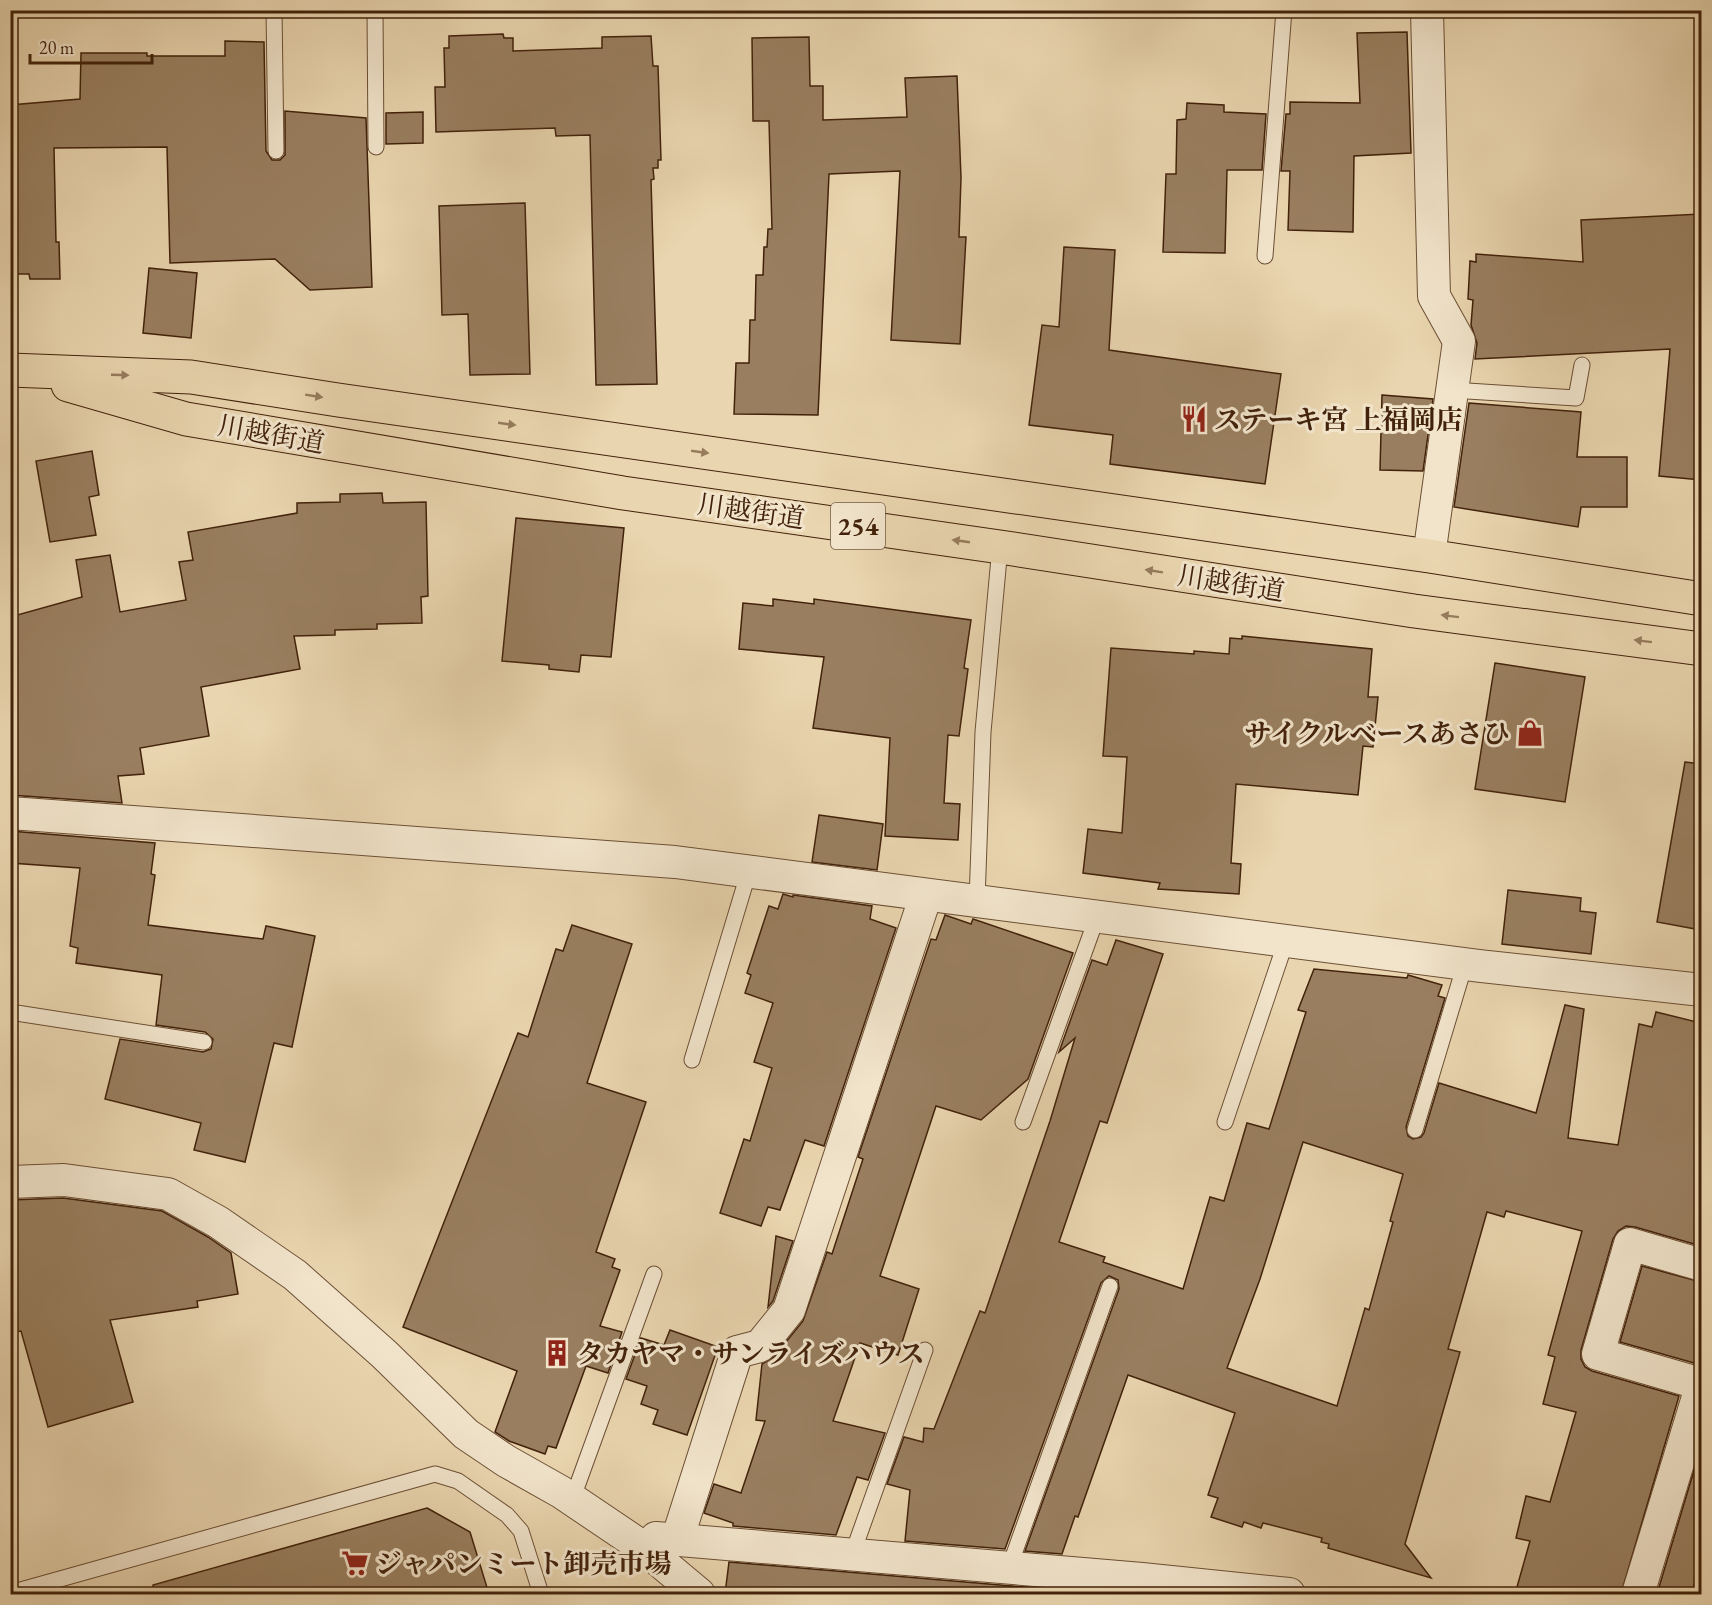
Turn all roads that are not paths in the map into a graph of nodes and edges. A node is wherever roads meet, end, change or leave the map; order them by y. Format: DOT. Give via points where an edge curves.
graph roads {
  1 [pos="274,10"];
  2 [pos="375,10"];
  3 [pos="1284,10"];
  4 [pos="1427,10"];
  5 [pos="376,147"];
  6 [pos="276,152"];
  7 [pos="1266,256"];
  8 [pos="1582,365"];
  9 [pos="15,371"];
  10 [pos="1452,390"];
  11 [pos="1000,546"];
  12 [pos="1429,556"];
  13 [pos="1701,599"];
  14 [pos="1701,649"];
  15 [pos="10,813"];
  16 [pos="749,871"];
  17 [pos="926,894"];
  18 [pos="977,901"];
  19 [pos="1097,917"];
  20 [pos="1286,941"];
  21 [pos="1465,964"];
  22 [pos="1701,990"];
  23 [pos="10,1012"];
  24 [pos="204,1042"];
  25 [pos="692,1060"];
  26 [pos="1023,1122"];
  27 [pos="1225,1122"];
  28 [pos="1415,1130"];
  29 [pos="10,1182"];
  30 [pos="1701,1265"];
  31 [pos="654,1274"];
  32 [pos="1110,1286"];
  33 [pos="925,1350"];
  34 [pos="1701,1384"];
  35 [pos="572,1500"];
  36 [pos="626,1536"];
  37 [pos="677,1540"];
  38 [pos="852,1555"];
  39 [pos="1009,1568"];
  40 [pos="1136,1587"];
  41 [pos="10,1593"];
  42 [pos="542,1594"];
  43 [pos="699,1594"];
  44 [pos="1289,1594"];
  45 [pos="1638,1594"];
  1 -- 6 [label="lane"];
  2 -- 5 [label="lane"];
  3 -- 7 [label="lane"];
  4 -- 10 [label="street" via="1434,296 1459,341"];
  8 -- 10 [label="lane" via="1576,398"];
  11 -- 9 [label="highway, 川越街道 / 254, one-way" via="623,493 186,419"];
  9 -- 12 [label="highway, 川越街道 / 254, one-way" via="191,377"];
  10 -- 12 [label="street"];
  14 -- 11 [label="highway, 川越街道 / 254, one-way" via="1414,611"];
  11 -- 18 [label="lane" via="983,732"];
  12 -- 13 [label="highway, 川越街道 / 254"];
  15 -- 16 [label="street" via="675,862"];
  16 -- 17 [label="street"];
  16 -- 25 [label="lane"];
  17 -- 18 [label="street"];
  17 -- 37 [label="street" via="789,1310 760,1346 737,1352"];
  18 -- 19 [label="street"];
  19 -- 20 [label="street"];
  19 -- 26 [label="lane"];
  20 -- 21 [label="street"];
  20 -- 27 [label="lane"];
  21 -- 22 [label="street"];
  21 -- 28 [label="lane"];
  23 -- 24 [label="lane"];
  29 -- 35 [label="street" via="64,1180 168,1194 218,1222 295,1275 466,1434"];
  30 -- 34 [label="street" via="1630,1244 1598,1354"];
  31 -- 35 [label="lane"];
  32 -- 39 [label="lane"];
  33 -- 38 [label="lane"];
  34 -- 45 [label="street"];
  35 -- 36 [label="street"];
  36 -- 37 [label="street"];
  36 -- 43 [label="street"];
  37 -- 38 [label="street"];
  38 -- 39 [label="street"];
  39 -- 40 [label="street"];
  40 -- 44 [label="street"];
  41 -- 42 [label="lane" via="435,1474 458,1481 507,1515 521,1531"];
}
